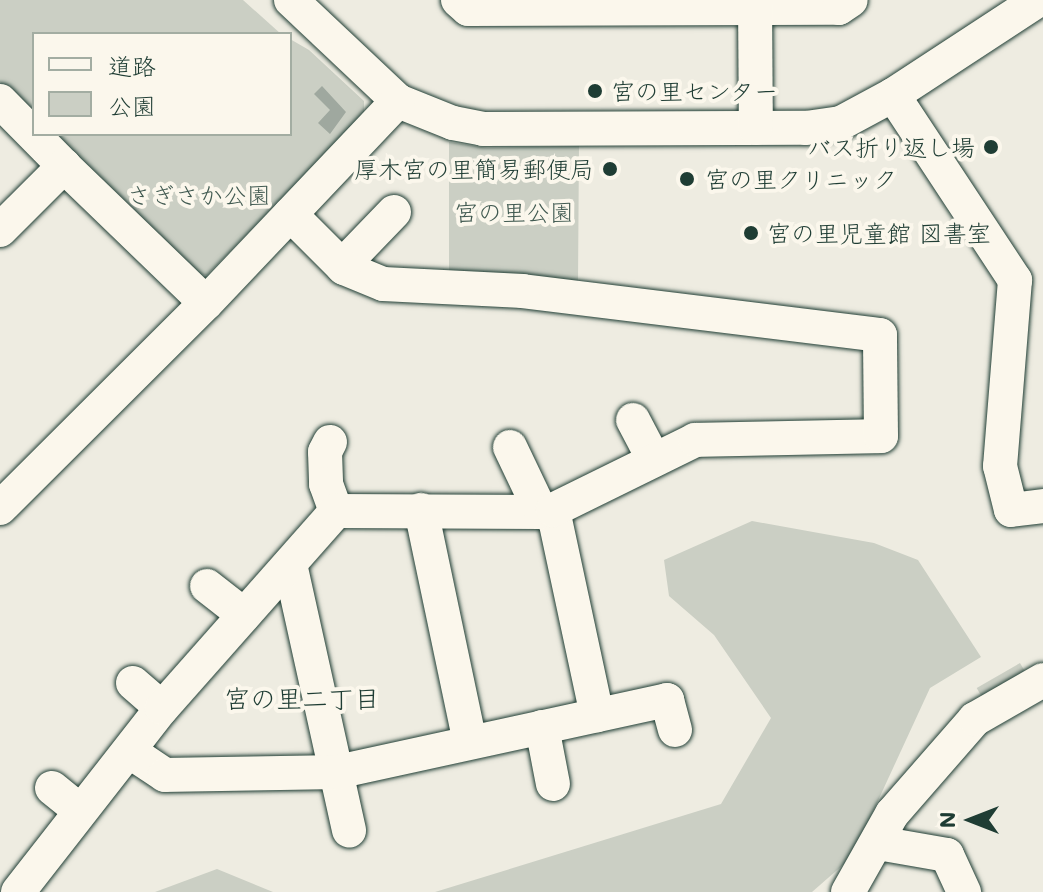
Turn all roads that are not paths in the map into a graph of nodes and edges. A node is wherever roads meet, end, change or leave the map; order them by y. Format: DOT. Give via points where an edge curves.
graph roads {
  1 [pos="291,0"];
  2 [pos="458,0"];
  3 [pos="851,0"];
  4 [pos="1038,0"];
  5 [pos="574,4"];
  6 [pos="756,4"];
  7 [pos="893,95"];
  8 [pos="0,101"];
  9 [pos="398,101"];
  10 [pos="756,128"];
  11 [pos="32,134"];
  12 [pos="34,136"];
  13 [pos="64,166"];
  14 [pos="394,212"];
  15 [pos="290,214"];
  16 [pos="0,230"];
  17 [pos="342,266"];
  18 [pos="206,303"];
  19 [pos="633,420"];
  20 [pos="330,442"];
  21 [pos="510,447"];
  22 [pos="654,460"];
  23 [pos="0,508"];
  24 [pos="421,510"];
  25 [pos="336,511"];
  26 [pos="547,511"];
  27 [pos="1016,511"];
  28 [pos="290,564"];
  29 [pos="207,586"];
  30 [pos="244,615"];
  31 [pos="1043,680"];
  32 [pos="133,683"];
  33 [pos="162,708"];
  34 [pos="597,715"];
  35 [pos="542,727"];
  36 [pos="675,730"];
  37 [pos="470,742"];
  38 [pos="129,751"];
  39 [pos="337,772"];
  40 [pos="553,784"];
  41 [pos="52,788"];
  42 [pos="80,811"];
  43 [pos="349,831"];
  44 [pos="878,843"];
  45 [pos="18,892"];
  46 [pos="848,892"];
  47 [pos="964,892"];
  1 -- 9 [label="street"];
  2 -- 5 [label="street" via="468,9"];
  3 -- 6 [label="street" via="839,8"];
  4 -- 7 [label="street"];
  5 -- 6 [label="street"];
  6 -- 10 [label="street"];
  7 -- 10 [label="street" via="841,123"];
  7 -- 27 [label="street" via="1015,280 1000,466"];
  8 -- 11 [label="street"];
  9 -- 10 [label="street" via="483,129"];
  9 -- 15 [label="street"];
  12 -- 13 [label="street"];
  13 -- 16 [label="street"];
  13 -- 18 [label="street"];
  14 -- 17 [label="street"];
  15 -- 17 [label="street"];
  15 -- 18 [label="street"];
  17 -- 22 [label="street" via="398,286 523,291 880,335 881,436 761,424 695,440"];
  18 -- 23 [label="street"];
  19 -- 22 [label="street"];
  20 -- 25 [label="street" via="325,452 326,484"];
  21 -- 26 [label="street"];
  22 -- 26 [label="street"];
  24 -- 25 [label="street"];
  24 -- 26 [label="street"];
  24 -- 37 [label="street"];
  25 -- 28 [label="street"];
  26 -- 34 [label="street"];
  28 -- 30 [label="street"];
  28 -- 39 [label="street"];
  29 -- 30 [label="street"];
  30 -- 33 [label="street"];
  31 -- 44 [label="street" via="975,719 892,814"];
  32 -- 33 [label="street"];
  33 -- 38 [label="street"];
  34 -- 35 [label="street"];
  34 -- 36 [label="street" via="667,700"];
  35 -- 37 [label="street"];
  35 -- 40 [label="street"];
  37 -- 39 [label="street"];
  38 -- 39 [label="street" via="165,775"];
  38 -- 42 [label="street"];
  39 -- 43 [label="street"];
  41 -- 42 [label="street"];
  42 -- 45 [label="street"];
  44 -- 46 [label="street"];
  44 -- 47 [label="street" via="947,855"];
}
